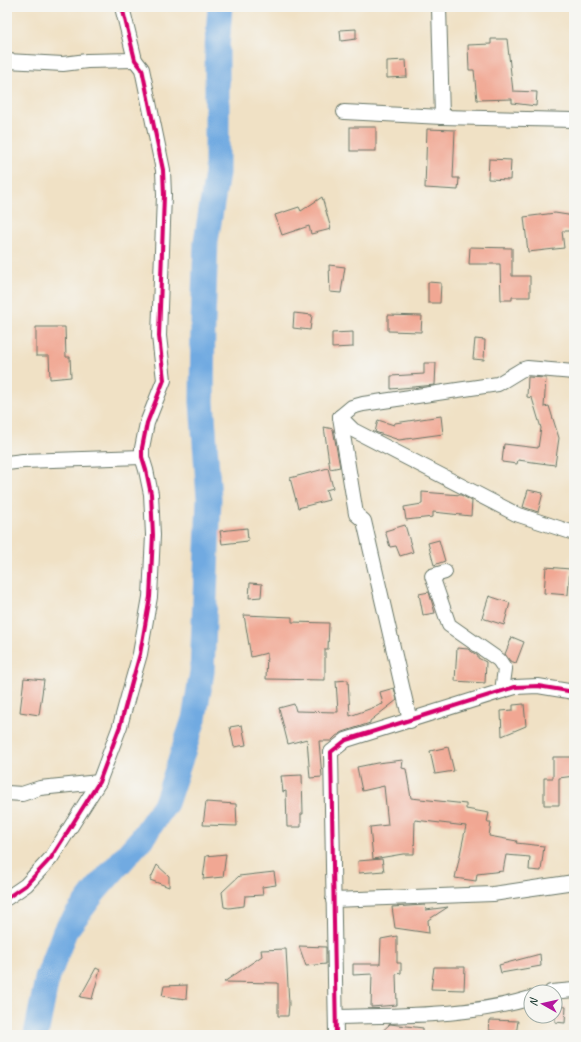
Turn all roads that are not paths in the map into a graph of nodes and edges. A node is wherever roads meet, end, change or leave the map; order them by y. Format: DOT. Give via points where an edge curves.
graph roads {
  1 [pos="122,7"];
  2 [pos="439,7"];
  3 [pos="135,60"];
  4 [pos="7,61"];
  5 [pos="344,112"];
  6 [pos="442,117"];
  7 [pos="574,120"];
  8 [pos="574,372"];
  9 [pos="340,417"];
  10 [pos="142,457"];
  11 [pos="7,463"];
  12 [pos="574,533"];
  13 [pos="445,572"];
  14 [pos="502,691"];
  15 [pos="574,692"];
  16 [pos="410,721"];
  17 [pos="99,782"];
  18 [pos="7,793"];
  19 [pos="574,886"];
  20 [pos="7,898"];
  21 [pos="333,900"];
  22 [pos="574,990"];
  23 [pos="563,991"];
  24 [pos="523,1000"];
  25 [pos="336,1017"];
  26 [pos="336,1035"];
  1 -- 3 [label="street"];
  2 -- 6 [label="street"];
  3 -- 4 [label="street" via="63,64"];
  3 -- 10 [label="street" via="142,69 156,132 163,170 164,195 159,336 164,380 147,423"];
  5 -- 6 [label="street"];
  6 -- 7 [label="street"];
  8 -- 9 [label="street" via="527,368 498,384 363,404 352,407"];
  9 -- 12 [label="street" via="353,430 516,514"];
  9 -- 16 [label="street" via="356,514 364,521"];
  10 -- 11 [label="street"];
  10 -- 17 [label="street" via="151,494 153,535 150,597 140,654 120,726"];
  13 -- 14 [label="street" via="432,576 449,625 500,660 505,669"];
  14 -- 15 [label="street" via="515,687 538,686"];
  14 -- 16 [label="street"];
  16 -- 21 [label="street" via="346,740 331,752"];
  17 -- 18 [label="street" via="40,788 22,794"];
  17 -- 20 [label="street" via="51,858 26,885"];
  19 -- 21 [label="street" via="493,894"];
  21 -- 25 [label="street"];
  22 -- 23 [label="street"];
  24 -- 25 [label="street" via="483,1009 431,1014"];
  25 -- 26 [label="street"];
}
